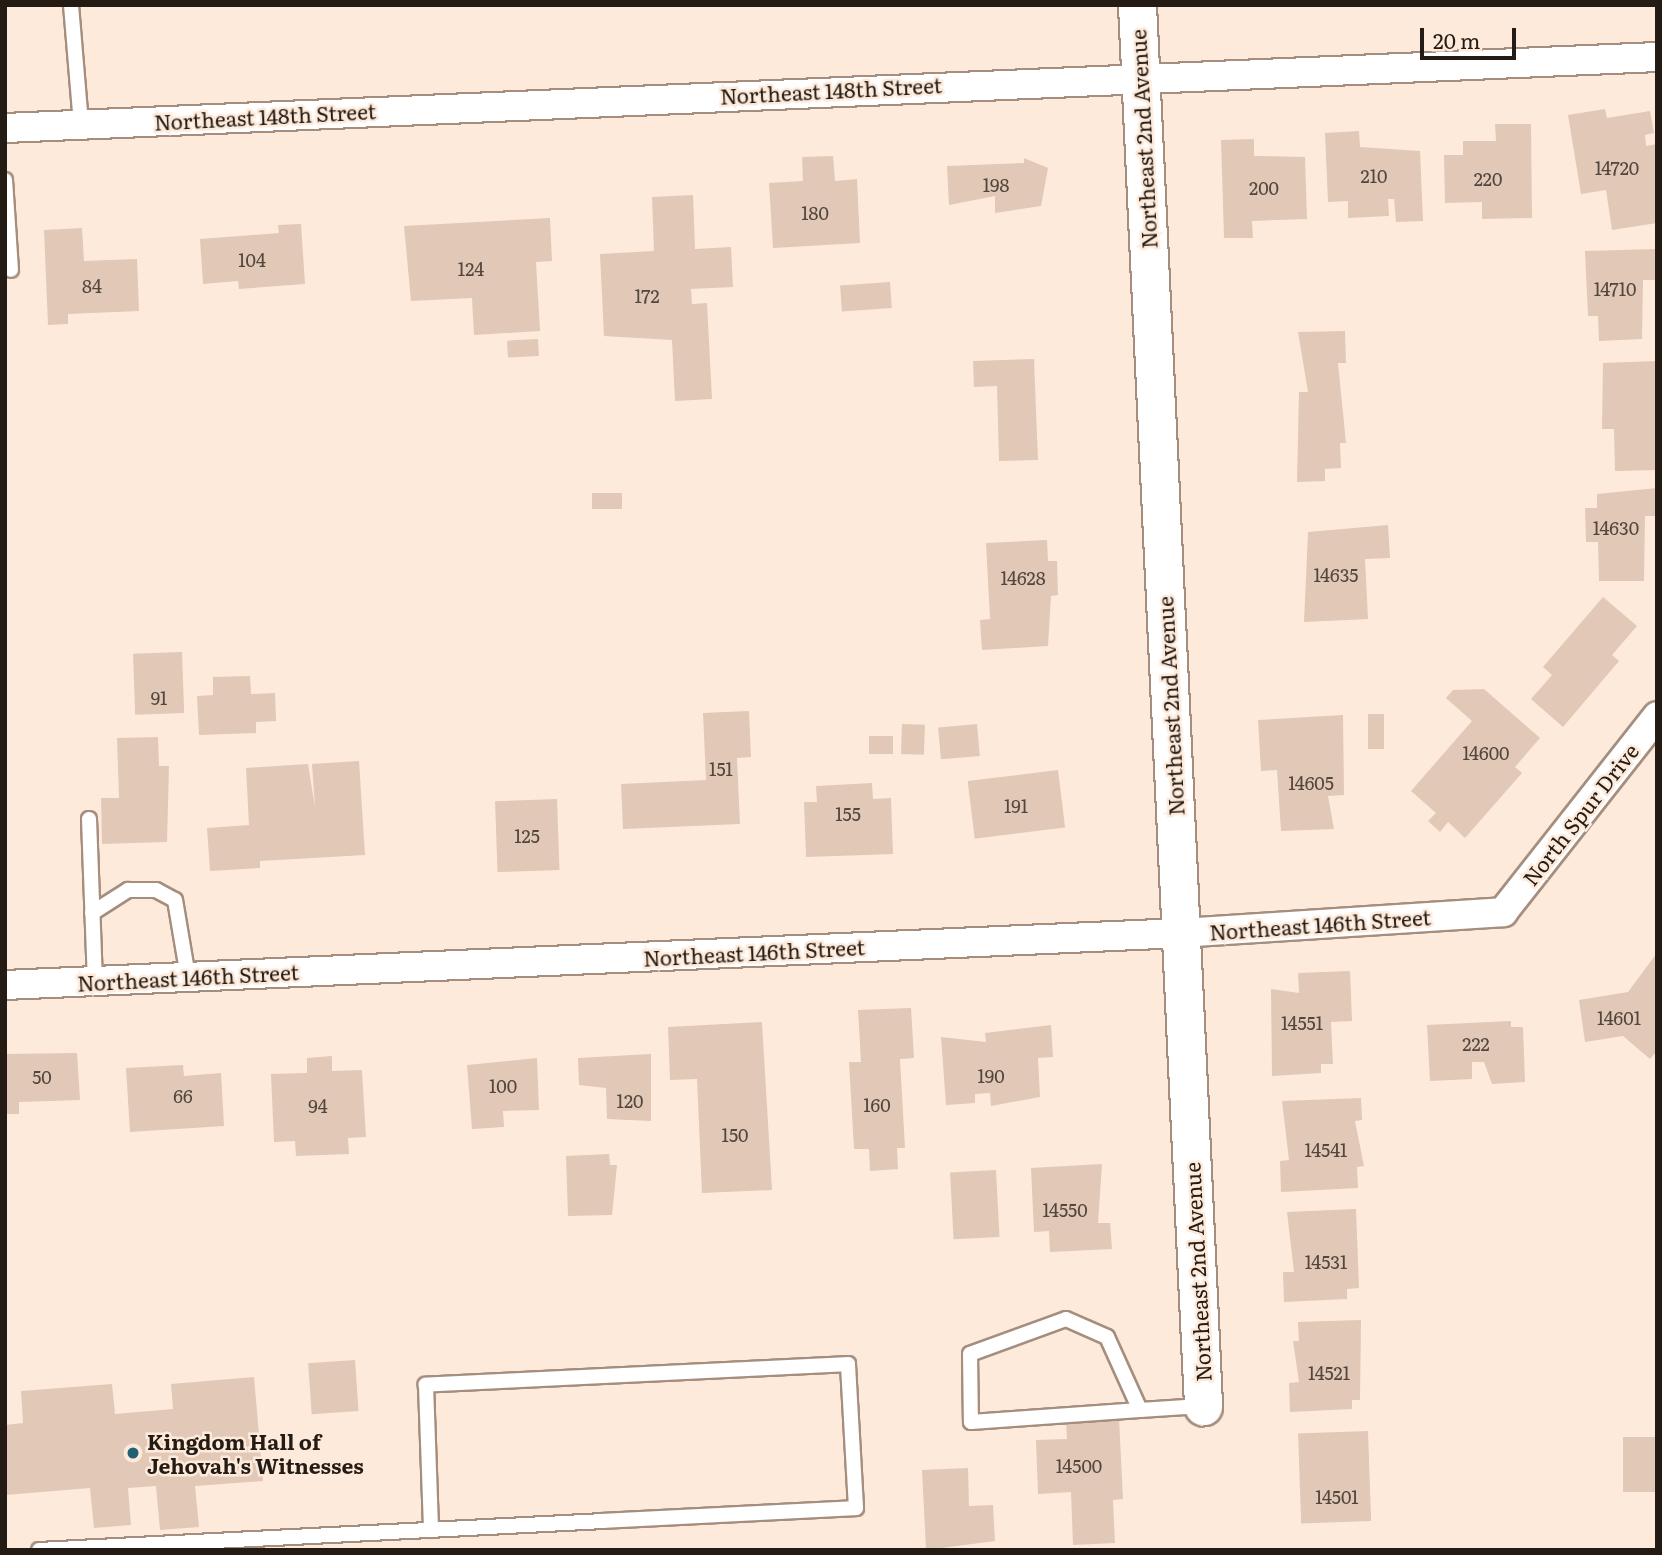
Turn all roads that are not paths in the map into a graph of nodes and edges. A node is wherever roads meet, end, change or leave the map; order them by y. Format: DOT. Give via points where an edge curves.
graph roads {
  1 [pos="71,5"];
  2 [pos="1137,5"];
  3 [pos="1657,57"];
  4 [pos="1140,75"];
  5 [pos="81,125"];
  6 [pos="5,128"];
  7 [pos="5,180"];
  8 [pos="11,270"];
  9 [pos="1657,716"];
  10 [pos="89,819"];
  11 [pos="1503,912"];
  12 [pos="92,913"];
  13 [pos="1181,933"];
  14 [pos="188,977"];
  15 [pos="94,981"];
  16 [pos="5,985"];
  17 [pos="1203,1406"];
  18 [pos="1140,1410"];
  19 [pos="431,1530"];
  20 [pos="39,1550"];
  1 -- 5 [label="lane"];
  2 -- 4 [label="street, Northeast 2nd Avenue"];
  3 -- 4 [label="street, Northeast 148th Street"];
  4 -- 5 [label="street, Northeast 148th Street"];
  4 -- 13 [label="street, Northeast 2nd Avenue"];
  5 -- 6 [label="street, Northeast 148th Street"];
  7 -- 8 [label="lane"];
  9 -- 11 [label="street, North Spur Drive"];
  10 -- 12 [label="lane"];
  11 -- 13 [label="street, Northeast 146th Street"];
  12 -- 14 [label="lane" via="128,890 156,890 175,900"];
  12 -- 15 [label="lane"];
  13 -- 14 [label="street, Northeast 146th Street"];
  13 -- 17 [label="street, Northeast 2nd Avenue"];
  14 -- 15 [label="street, Northeast 146th Street"];
  15 -- 16 [label="street, Northeast 146th Street"];
  17 -- 18 [label="lane"];
  18 -- 18 [label="lane" via="971,1422 970,1354 1066,1319 1107,1337"];
  19 -- 19 [label="lane" via="856,1508 848,1364 426,1385"];
  19 -- 20 [label="lane"];
}
